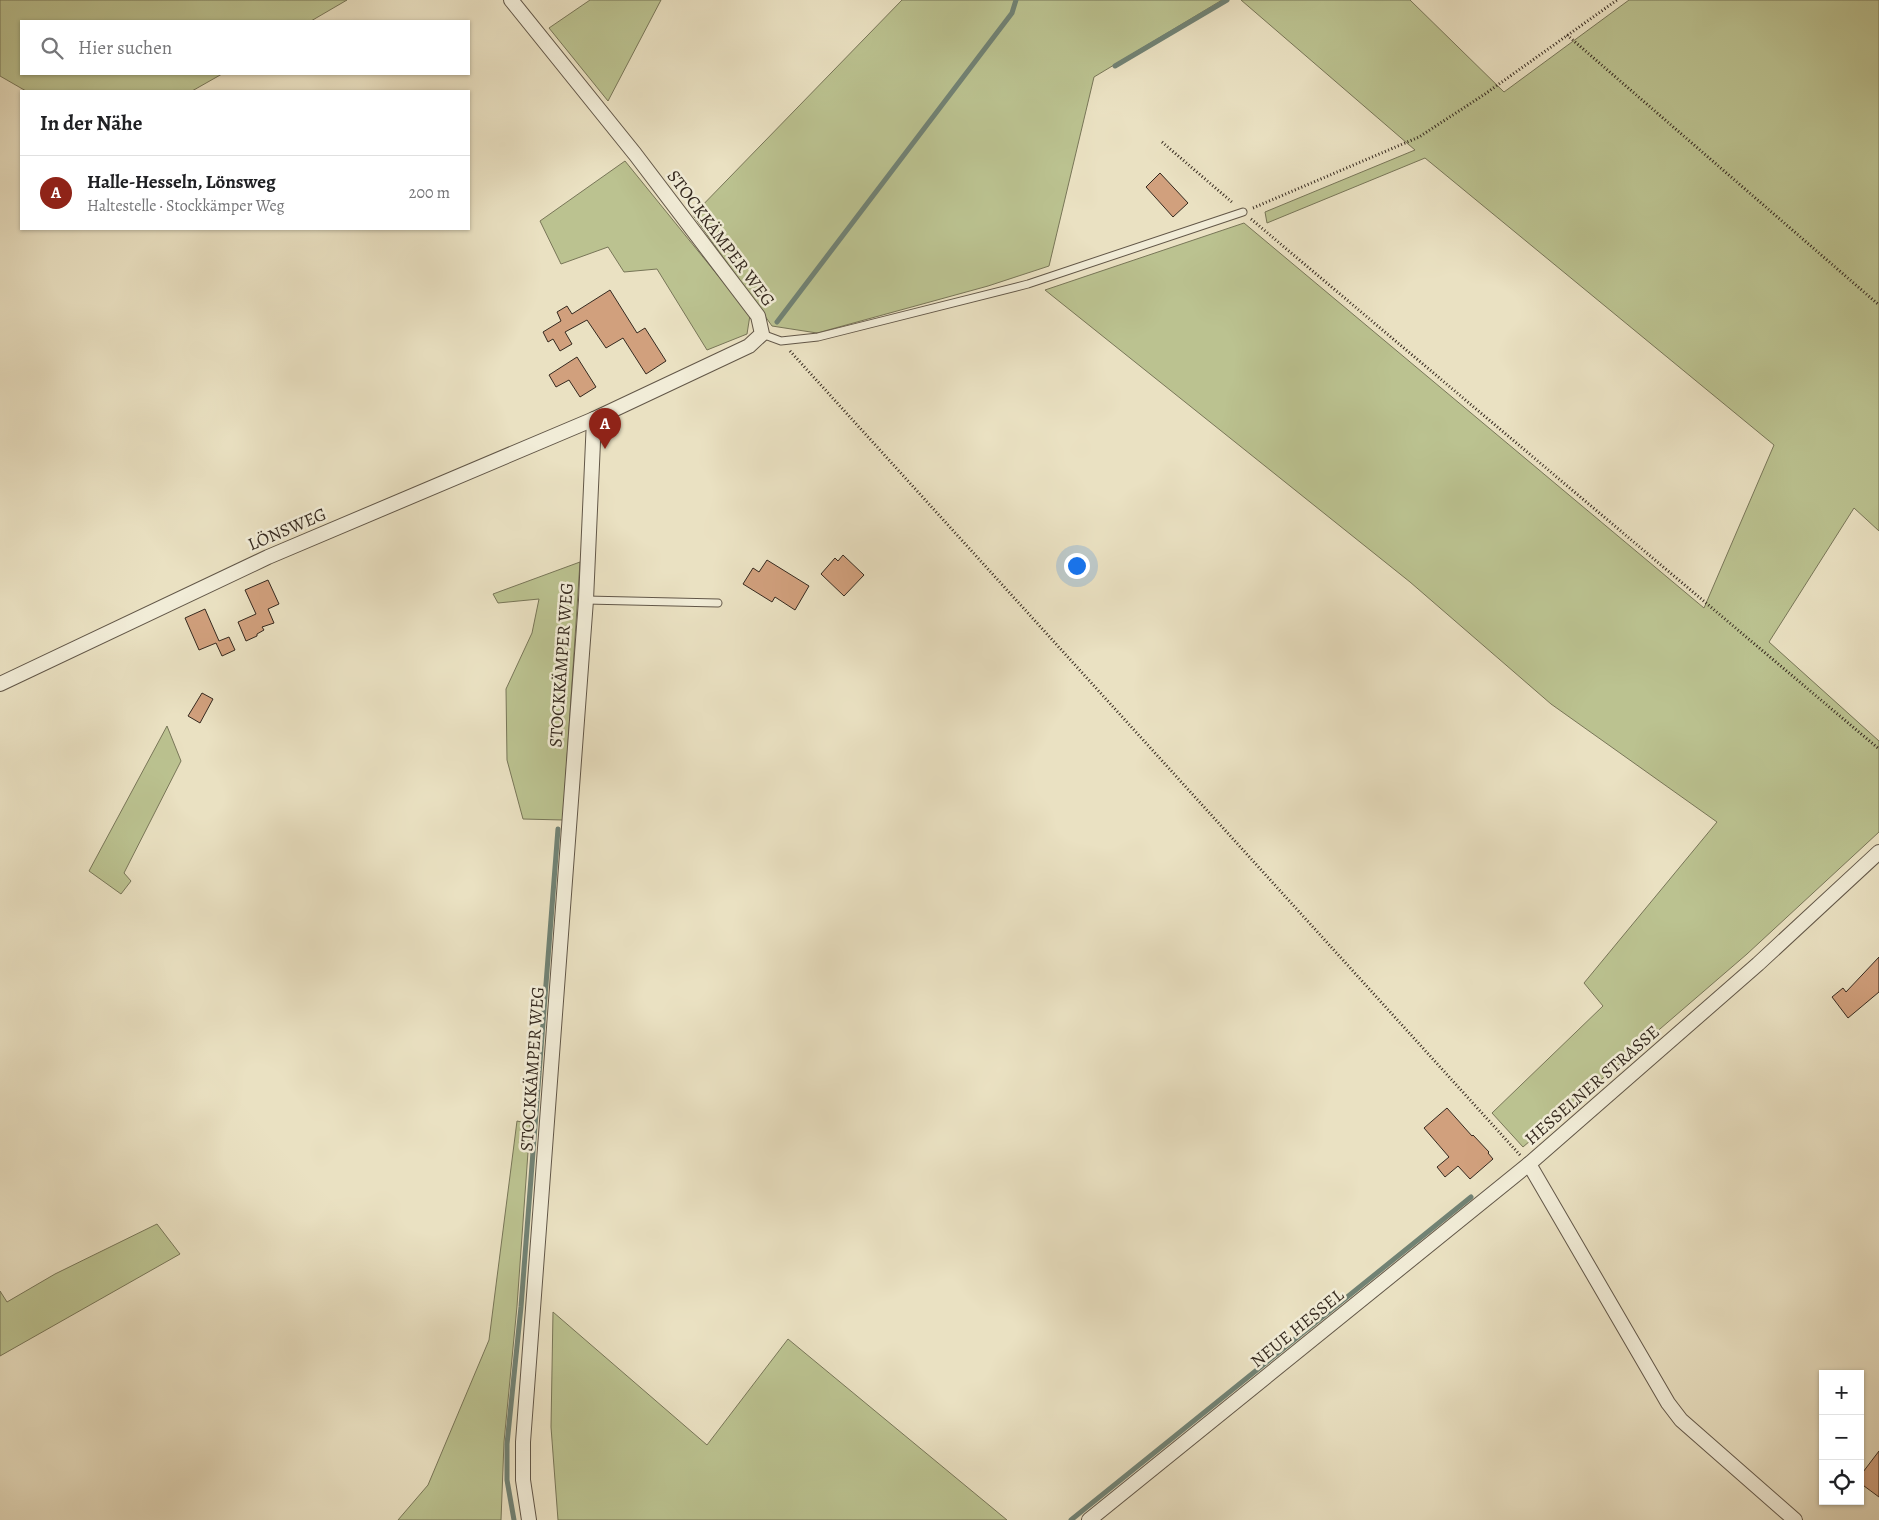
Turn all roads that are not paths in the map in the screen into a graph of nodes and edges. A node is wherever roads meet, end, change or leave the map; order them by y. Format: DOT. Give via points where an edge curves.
graph roads {
  1 [pos="511,0"];
  2 [pos="1243,212"];
  3 [pos="762,334"];
  4 [pos="594,419"];
  5 [pos="586,600"];
  6 [pos="718,603"];
  7 [pos="0,684"];
  8 [pos="1879,852"];
  9 [pos="1529,1164"];
  10 [pos="529,1520"];
  11 [pos="1089,1520"];
  12 [pos="1795,1520"];
  1 -- 3 [label="street, STOCKKÄMPER WEG" via="635,154 758,316"];
  2 -- 3 [label="lane" via="1028,284 818,337 781,341"];
  3 -- 4 [label="street, STOCKKÄMPER WEG" via="749,346"];
  4 -- 5 [label="street, STOCKKÄMPER WEG"];
  4 -- 7 [label="street, LÖNSWEG" via="268,557"];
  5 -- 6 [label="lane"];
  5 -- 10 [label="street, STOCKKÄMPER WEG" via="523,1442 523,1480"];
  8 -- 9 [label="street, HESSELNER STRASSE" via="1758,964"];
  9 -- 11 [label="street, NEUE HESSEL"];
  9 -- 12 [label="street, HESSELNER STRASSE" via="1668,1403 1681,1420"];
}
